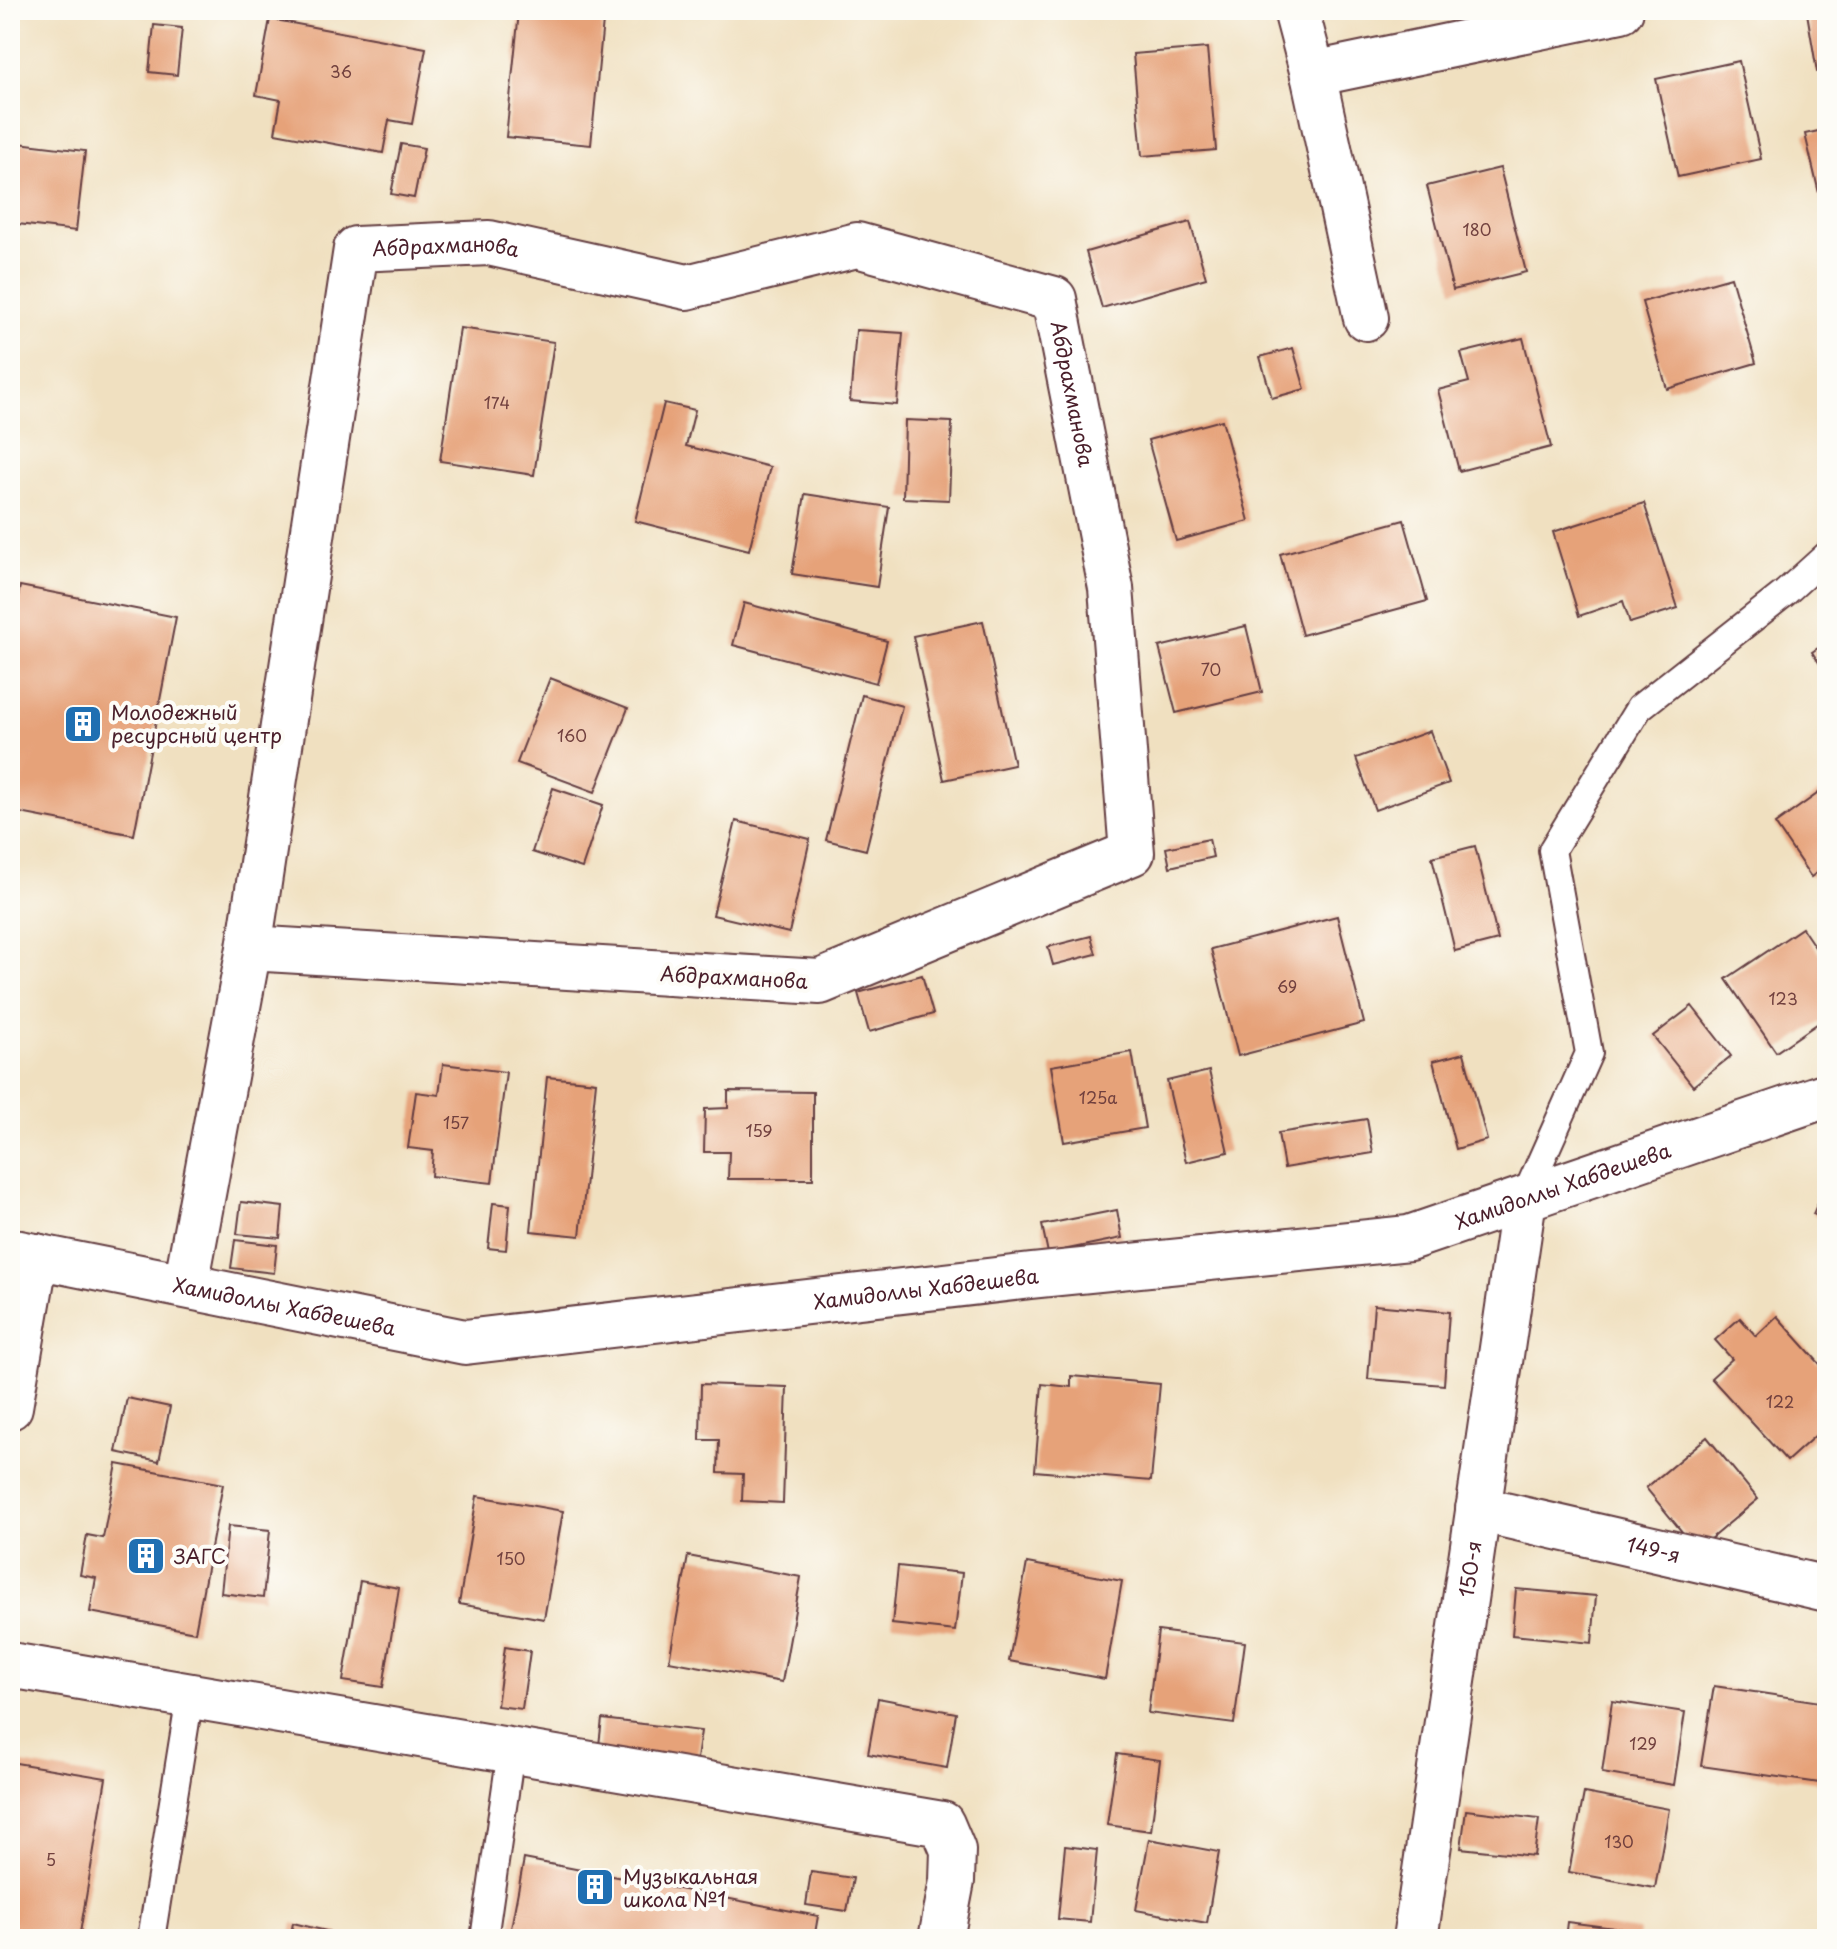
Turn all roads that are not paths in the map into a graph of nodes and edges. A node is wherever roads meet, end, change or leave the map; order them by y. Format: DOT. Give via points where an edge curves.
graph roads {
  1 [pos="1296,10"];
  2 [pos="1621,10"];
  3 [pos="1313,74"];
  4 [pos="1366,318"];
  5 [pos="1827,555"];
  6 [pos="249,948"];
  7 [pos="1827,1095"];
  8 [pos="1524,1199"];
  9 [pos="23,1254"];
  10 [pos="186,1285"];
  11 [pos="10,1407"];
  12 [pos="1478,1509"];
  13 [pos="1827,1589"];
  14 [pos="10,1665"];
  15 [pos="190,1696"];
  16 [pos="511,1751"];
  17 [pos="151,1939"];
  18 [pos="484,1939"];
  19 [pos="941,1939"];
  20 [pos="1415,1939"];
  1 -- 3 [label="street"];
  2 -- 3 [label="street"];
  3 -- 4 [label="street"];
  5 -- 8 [label="lane" via="1639,708 1552,850 1589,1053"];
  6 -- 6 [label="street, Абдрахманова" via="356,249 489,243 687,287 857,245 1054,299 1111,588 1132,853 820,982"];
  6 -- 10 [label="street, Абдрахманова"];
  7 -- 8 [label="street, Хамидоллы Хабдешева"];
  8 -- 10 [label="street, Хамидоллы Хабдешева" via="1409,1238 465,1342"];
  8 -- 12 [label="street, 150-я"];
  9 -- 10 [label="street, Хамидоллы Хабдешева"];
  9 -- 11 [label="street"];
  12 -- 13 [label="street, 149-я"];
  12 -- 20 [label="street, 150-я"];
  14 -- 15 [label="street"];
  15 -- 16 [label="street"];
  15 -- 17 [label="lane"];
  16 -- 18 [label="lane"];
  16 -- 19 [label="street" via="942,1824 953,1850"];
}
